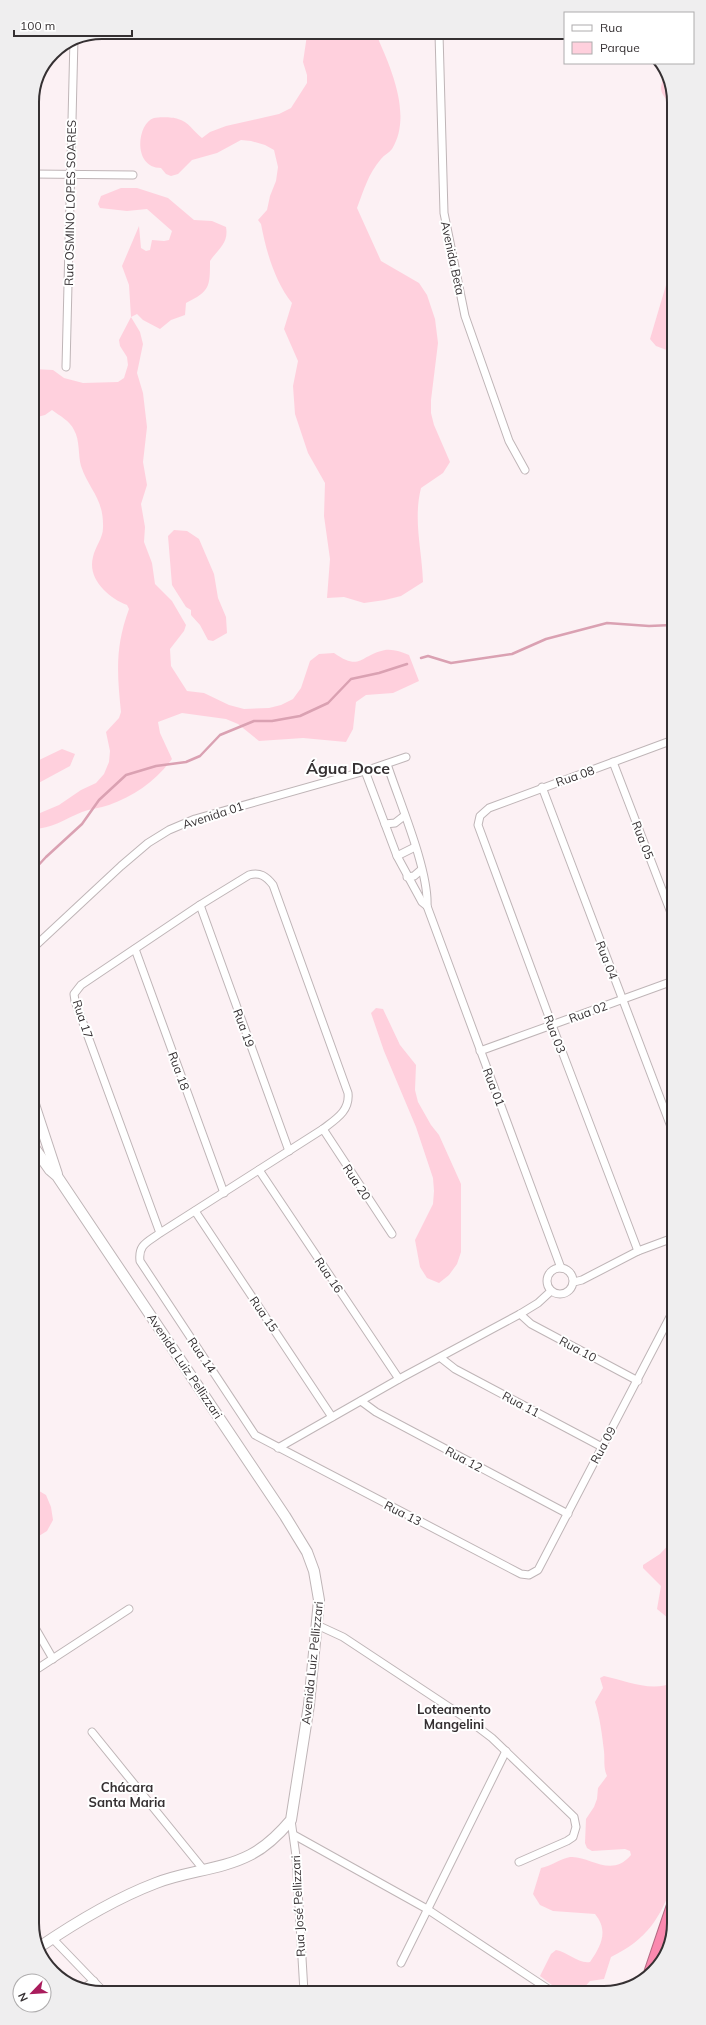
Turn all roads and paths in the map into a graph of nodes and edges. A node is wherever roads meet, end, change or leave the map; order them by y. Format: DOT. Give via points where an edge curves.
graph roads {
  1 [pos="439,39"];
  2 [pos="74,46"];
  3 [pos="39,174"];
  4 [pos="71,175"];
  5 [pos="133,175"];
  6 [pos="66,367"];
  7 [pos="525,470"];
  8 [pos="667,742"];
  9 [pos="406,757"];
  10 [pos="613,762"];
  11 [pos="387,764"];
  12 [pos="365,772"];
  13 [pos="542,787"];
  14 [pos="404,816"];
  15 [pos="480,816"];
  16 [pos="385,824"];
  17 [pos="415,847"];
  18 [pos="397,856"];
  19 [pos="422,870"];
  20 [pos="407,877"];
  21 [pos="667,902"];
  22 [pos="200,905"];
  23 [pos="427,906"];
  24 [pos="39,942"];
  25 [pos="135,949"];
  26 [pos="667,983"];
  27 [pos="622,1000"];
  28 [pos="552,1025"];
  29 [pos="480,1051"];
  30 [pos="667,1116"];
  31 [pos="39,1120"];
  32 [pos="323,1129"];
  33 [pos="289,1151"];
  34 [pos="39,1154"];
  35 [pos="260,1170"];
  36 [pos="57,1176"];
  37 [pos="224,1193"];
  38 [pos="195,1211"];
  39 [pos="160,1233"];
  40 [pos="392,1234"];
  41 [pos="667,1240"];
  42 [pos="638,1251"];
  43 [pos="561,1268"];
  44 [pos="574,1282"];
  45 [pos="550,1290"];
  46 [pos="520,1314"];
  47 [pos="667,1323"];
  48 [pos="441,1358"];
  49 [pos="399,1379"];
  50 [pos="638,1381"];
  51 [pos="361,1401"];
  52 [pos="332,1417"];
  53 [pos="602,1447"];
  54 [pos="278,1448"];
  55 [pos="568,1514"];
  56 [pos="529,1575"];
  57 [pos="129,1609"];
  58 [pos="317,1626"];
  59 [pos="39,1635"];
  60 [pos="53,1659"];
  61 [pos="39,1668"];
  62 [pos="92,1732"];
  63 [pos="506,1751"];
  64 [pos="292,1820"];
  65 [pos="294,1835"];
  66 [pos="519,1862"];
  67 [pos="203,1869"];
  68 [pos="427,1909"];
  69 [pos="667,1924"];
  70 [pos="52,1938"];
  71 [pos="43,1944"];
  72 [pos="654,1961"];
  73 [pos="401,1964"];
  74 [pos="94,1981"];
  75 [pos="89,1984"];
  76 [pos="99,1986"];
  77 [pos="304,1986"];
  78 [pos="543,1986"];
  1 -- 7 [label="street, Avenida Beta" via="444,213 465,316 509,441"];
  2 -- 4 [label="street, Rua OSMINO LOPES SOARES"];
  3 -- 4 [label="street"];
  4 -- 5 [label="street"];
  4 -- 6 [label="street, Rua OSMINO LOPES SOARES"];
  8 -- 10 [label="street, Rua 08"];
  9 -- 11 [label="street, Avenida 01"];
  10 -- 13 [label="street, Rua 08"];
  10 -- 21 [label="street, Rua 05"];
  11 -- 12 [label="street, Avenida 01"];
  11 -- 14 [label="street"];
  12 -- 16 [label="street"];
  12 -- 24 [label="street, Avenida 01" via="195,819 169,830 148,843 121,866"];
  13 -- 15 [label="street, Rua 08" via="489,808"];
  13 -- 27 [label="street, Rua 04"];
  14 -- 16 [label="street" via="395,823"];
  14 -- 17 [label="street"];
  15 -- 28 [label="street, Rua 03" via="478,825"];
  16 -- 18 [label="street"];
  17 -- 18 [label="street"];
  17 -- 19 [label="street"];
  18 -- 20 [label="street"];
  19 -- 20 [label="street" via="414,876"];
  19 -- 23 [label="street"];
  20 -- 23 [label="street"];
  22 -- 25 [label="street, Rua 17"];
  22 -- 32 [label="street, Rua 17" via="248,875 262,874 273,885 348,1093 349,1100 342,1114"];
  22 -- 33 [label="street, Rua 19"];
  23 -- 29 [label="street, Rua 01"];
  25 -- 37 [label="street, Rua 18"];
  25 -- 39 [label="street, Rua 17" via="81,985 74,994"];
  26 -- 27 [label="street, Rua 02"];
  27 -- 28 [label="street, Rua 02"];
  27 -- 30 [label="street, Rua 04"];
  28 -- 29 [label="street, Rua 02"];
  28 -- 42 [label="street, Rua 03"];
  29 -- 43 [label="street, Rua 01"];
  31 -- 36 [label="main road, Avenida Luiz Pellizzari"];
  32 -- 33 [label="street"];
  32 -- 40 [label="street, Rua 20"];
  33 -- 35 [label="street"];
  34 -- 36 [label="main road, Avenida Luiz Pellizzari"];
  35 -- 37 [label="street"];
  35 -- 49 [label="street, Rua 16"];
  36 -- 58 [label="main road, Avenida Luiz Pellizzari" via="307,1552 318,1587"];
  37 -- 38 [label="street"];
  38 -- 39 [label="street"];
  38 -- 52 [label="street, Rua 15"];
  39 -- 54 [label="street, Rua 14" via="144,1244 139,1252 140,1261 255,1435"];
  41 -- 42 [label="street"];
  42 -- 44 [label="street"];
  43 -- 44 [label="street" via="570,1272"];
  43 -- 45 [label="street" via="548,1276"];
  44 -- 45 [label="street" via="565,1294 555,1294"];
  45 -- 46 [label="street" via="538,1304"];
  46 -- 48 [label="street"];
  46 -- 50 [label="street, Rua 10" via="531,1324"];
  47 -- 50 [label="street, Rua 09"];
  48 -- 49 [label="street"];
  48 -- 53 [label="street, Rua 11" via="455,1369"];
  49 -- 51 [label="street"];
  50 -- 53 [label="street, Rua 09"];
  51 -- 52 [label="street"];
  51 -- 55 [label="street, Rua 12" via="376,1412"];
  52 -- 54 [label="street"];
  53 -- 55 [label="street, Rua 09"];
  54 -- 56 [label="street, Rua 13" via="521,1574"];
  55 -- 56 [label="street, Rua 09" via="538,1570"];
  57 -- 60 [label="street"];
  58 -- 63 [label="street" via="344,1638 444,1702"];
  58 -- 64 [label="main road, Avenida Luiz Pellizzari" via="309,1705"];
  59 -- 60 [label="street"];
  60 -- 61 [label="street"];
  62 -- 67 [label="street"];
  63 -- 66 [label="street" via="574,1817 576,1827 573,1837 567,1841"];
  63 -- 68 [label="street"];
  64 -- 65 [label="street, Rua José Pellizzari"];
  64 -- 67 [label="main road" via="279,1834 250,1855"];
  65 -- 68 [label="street"];
  65 -- 77 [label="street, Rua José Pellizzari"];
  67 -- 70 [label="main road" via="158,1882 127,1895 89,1914"];
  68 -- 73 [label="street"];
  68 -- 78 [label="street"];
  69 -- 72 [label="highway"];
  70 -- 71 [label="main road"];
  70 -- 74 [label="street"];
  74 -- 75 [label="street"];
  74 -- 76 [label="street"];
}
